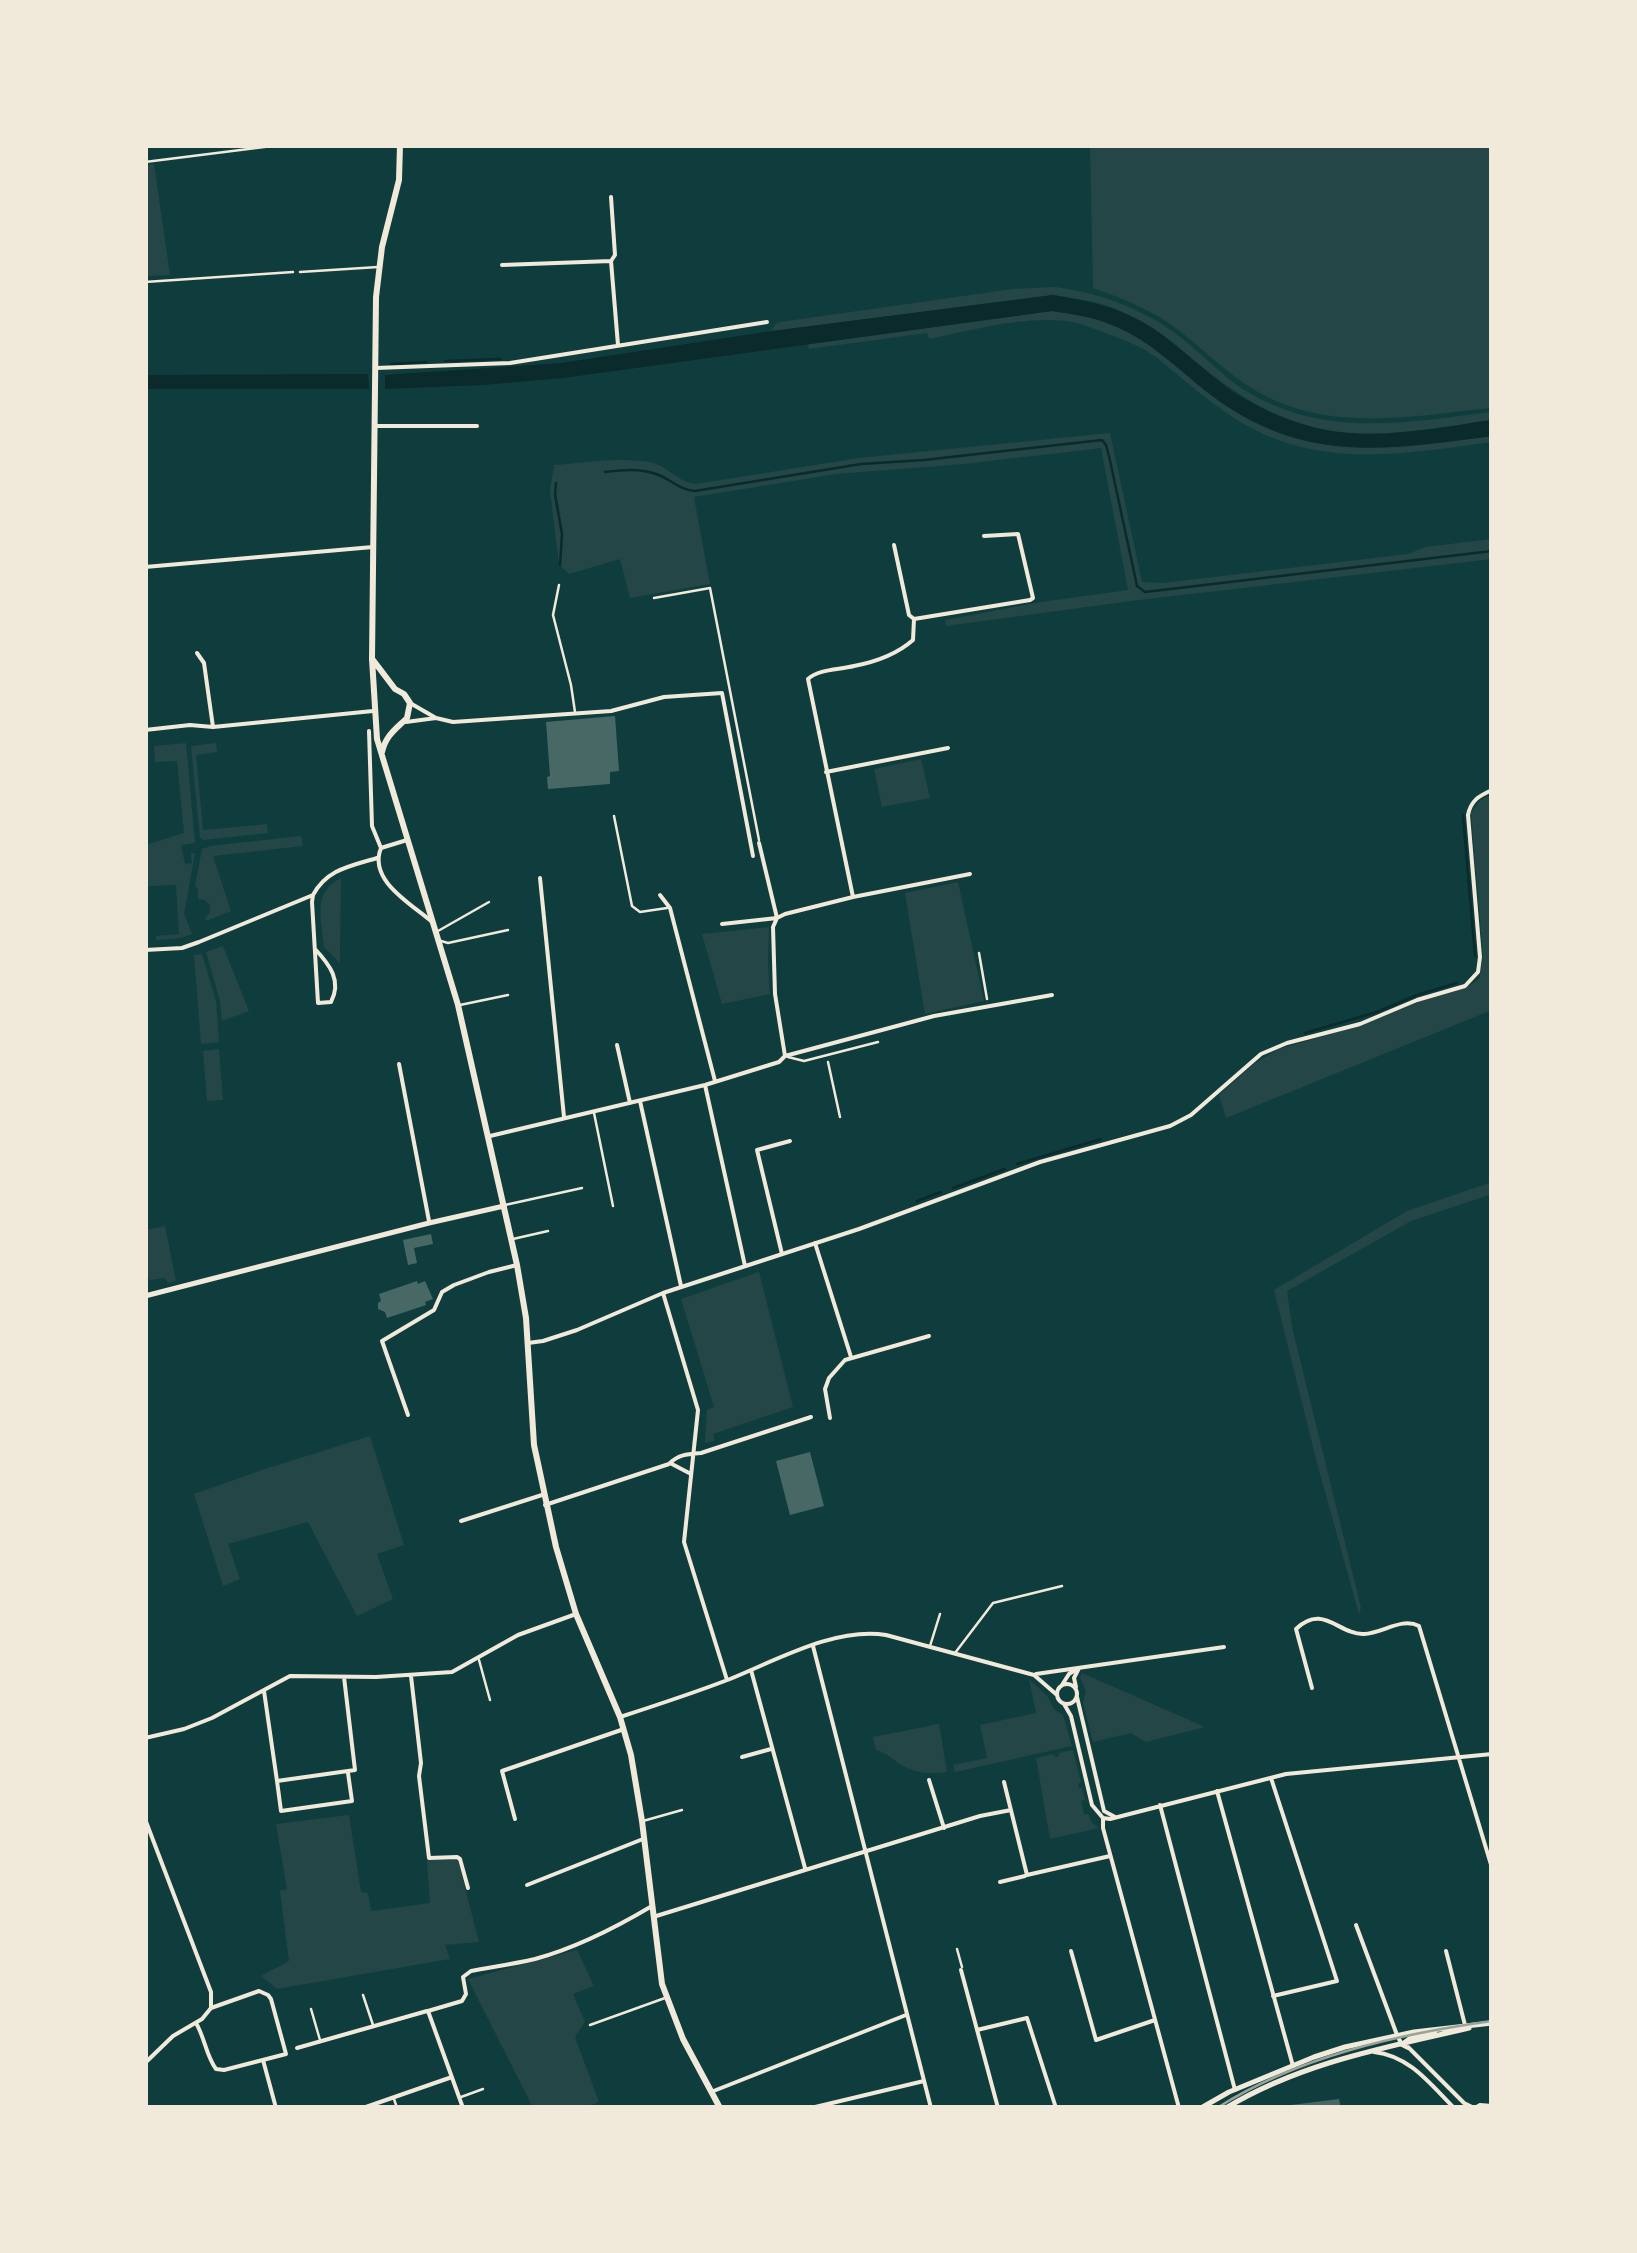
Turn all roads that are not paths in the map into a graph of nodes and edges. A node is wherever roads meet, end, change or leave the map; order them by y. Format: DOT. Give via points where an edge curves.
graph roads {
  1 [pos="400,145"];
  2 [pos="612,197"];
  3 [pos="611,261"];
  4 [pos="502,265"];
  5 [pos="379,266"];
  6 [pos="300,272"];
  7 [pos="767,322"];
  8 [pos="618,345"];
  9 [pos="376,370"];
  10 [pos="376,426"];
  11 [pos="477,426"];
  12 [pos="984,536"];
  13 [pos="894,546"];
  14 [pos="373,547"];
  15 [pos="145,566"];
  16 [pos="559,585"];
  17 [pos="654,598"];
  18 [pos="914,618"];
  19 [pos="197,653"];
  20 [pos="372,659"];
  21 [pos="395,689"];
  22 [pos="410,703"];
  23 [pos="374,711"];
  24 [pos="574,714"];
  25 [pos="436,718"];
  26 [pos="400,724"];
  27 [pos="213,727"];
  28 [pos="145,730"];
  29 [pos="369,731"];
  30 [pos="948,748"];
  31 [pos="383,757"];
  32 [pos="370,762"];
  33 [pos="826,772"];
  34 [pos="1492,790"];
  35 [pos="614,816"];
  36 [pos="408,840"];
  37 [pos="759,843"];
  38 [pos="380,848"];
  39 [pos="753,856"];
  40 [pos="377,858"];
  41 [pos="970,874"];
  42 [pos="540,878"];
  43 [pos="313,895"];
  44 [pos="660,895"];
  45 [pos="853,897"];
  46 [pos="489,902"];
  47 [pos="670,908"];
  48 [pos="777,918"];
  49 [pos="722,924"];
  50 [pos="435,928"];
  51 [pos="508,930"];
  52 [pos="440,941"];
  53 [pos="315,949"];
  54 [pos="145,950"];
  55 [pos="508,995"];
  56 [pos="1052,995"];
  57 [pos="458,1005"];
  58 [pos="878,1042"];
  59 [pos="617,1045"];
  60 [pos="785,1056"];
  61 [pos="400,1064"];
  62 [pos="715,1083"];
  63 [pos="706,1085"];
  64 [pos="640,1100"];
  65 [pos="630,1103"];
  66 [pos="594,1112"];
  67 [pos="564,1118"];
  68 [pos="488,1136"];
  69 [pos="790,1141"];
  70 [pos="582,1188"];
  71 [pos="504,1206"];
  72 [pos="613,1206"];
  73 [pos="429,1222"];
  74 [pos="548,1230"];
  75 [pos="511,1239"];
  76 [pos="815,1243"];
  77 [pos="782,1254"];
  78 [pos="517,1265"];
  79 [pos="745,1266"];
  80 [pos="681,1286"];
  81 [pos="663,1293"];
  82 [pos="145,1296"];
  83 [pos="929,1336"];
  84 [pos="528,1343"];
  85 [pos="851,1357"];
  86 [pos="408,1415"];
  87 [pos="812,1416"];
  88 [pos="830,1418"];
  89 [pos="694,1454"];
  90 [pos="670,1464"];
  91 [pos="691,1474"];
  92 [pos="543,1495"];
  93 [pos="545,1504"];
  94 [pos="460,1520"];
  95 [pos="1062,1586"];
  96 [pos="576,1614"];
  97 [pos="940,1614"];
  98 [pos="814,1646"];
  99 [pos="1224,1647"];
  100 [pos="930,1648"];
  101 [pos="954,1654"];
  102 [pos="479,1659"];
  103 [pos="1079,1668"];
  104 [pos="751,1670"];
  105 [pos="1034,1675"];
  106 [pos="411,1676"];
  107 [pos="344,1677"];
  108 [pos="728,1680"];
  109 [pos="1062,1685"];
  110 [pos="1312,1688"];
  111 [pos="1076,1689"];
  112 [pos="264,1690"];
  113 [pos="1057,1695"];
  114 [pos="1076,1697"];
  115 [pos="490,1700"];
  116 [pos="1064,1704"];
  117 [pos="620,1718"];
  118 [pos="624,1729"];
  119 [pos="145,1738"];
  120 [pos="773,1748"];
  121 [pos="1492,1754"];
  122 [pos="742,1757"];
  123 [pos="1457,1757"];
  124 [pos="348,1772"];
  125 [pos="1271,1778"];
  126 [pos="929,1780"];
  127 [pos="277,1782"];
  128 [pos="1004,1782"];
  129 [pos="1217,1791"];
  130 [pos="1160,1805"];
  131 [pos="682,1810"];
  132 [pos="1012,1810"];
  133 [pos="1115,1816"];
  134 [pos="1102,1818"];
  135 [pos="145,1819"];
  136 [pos="515,1819"];
  137 [pos="642,1822"];
  138 [pos="944,1828"];
  139 [pos="644,1839"];
  140 [pos="866,1852"];
  141 [pos="1110,1856"];
  142 [pos="1492,1868"];
  143 [pos="806,1870"];
  144 [pos="1027,1875"];
  145 [pos="1000,1882"];
  146 [pos="527,1885"];
  147 [pos="468,1888"];
  148 [pos="652,1906"];
  149 [pos="653,1917"];
  150 [pos="1356,1924"];
  151 [pos="957,1950"];
  152 [pos="1070,1951"];
  153 [pos="1446,1951"];
  154 [pos="960,1970"];
  155 [pos="363,1995"];
  156 [pos="1273,1996"];
  157 [pos="666,1997"];
  158 [pos="210,2008"];
  159 [pos="310,2009"];
  160 [pos="428,2011"];
  161 [pos="907,2015"];
  162 [pos="1155,2020"];
  163 [pos="196,2023"];
  164 [pos="1492,2024"];
  165 [pos="590,2025"];
  166 [pos="373,2026"];
  167 [pos="1465,2027"];
  168 [pos="1443,2028"];
  169 [pos="978,2030"];
  170 [pos="1396,2035"];
  171 [pos="321,2041"];
  172 [pos="1407,2045"];
  173 [pos="297,2048"];
  174 [pos="1369,2052"];
  175 [pos="264,2060"];
  176 [pos="145,2063"];
  177 [pos="1408,2063"];
  178 [pos="1292,2066"];
  179 [pos="452,2077"];
  180 [pos="924,2082"];
  181 [pos="482,2089"];
  182 [pos="1235,2090"];
  183 [pos="711,2092"];
  184 [pos="394,2097"];
  185 [pos="459,2098"];
  186 [pos="1492,2106"];
  187 [pos="276,2108"];
  188 [pos="363,2108"];
  189 [pos="398,2108"];
  190 [pos="463,2108"];
  191 [pos="720,2108"];
  192 [pos="810,2108"];
  193 [pos="931,2108"];
  194 [pos="998,2108"];
  195 [pos="1056,2108"];
  196 [pos="1179,2108"];
  197 [pos="1200,2108"];
  198 [pos="1226,2108"];
  199 [pos="1454,2108"];
  200 [pos="1474,2108"];
  1 -- 5 [label="main road"];
  2 -- 3 [label="street"];
  3 -- 4 [label="street"];
  3 -- 8 [label="street"];
  5 -- 6 [label="street"];
  5 -- 9 [label="main road"];
  7 -- 8 [label="street"];
  8 -- 9 [label="street" via="510,362"];
  9 -- 10 [label="main road"];
  10 -- 11 [label="street"];
  10 -- 14 [label="main road"];
  12 -- 18 [label="street" via="1018,534 1033,598"];
  13 -- 18 [label="street"];
  14 -- 15 [label="street"];
  14 -- 20 [label="main road"];
  16 -- 24 [label="street" via="553,615"];
  17 -- 37 [label="street" via="710,588"];
  18 -- 33 [label="street" via="913,640 901,650 808,679"];
  19 -- 27 [label="street"];
  20 -- 21 [label="main road"];
  20 -- 23 [label="main road"];
  21 -- 22 [label="main road"];
  21 -- 23 [label="main road" via="381,692"];
  22 -- 25 [label="street"];
  22 -- 26 [label="main road"];
  23 -- 26 [label="main road" via="385,725"];
  23 -- 27 [label="street"];
  23 -- 31 [label="main road"];
  24 -- 25 [label="street"];
  24 -- 39 [label="street" via="722,692"];
  25 -- 26 [label="street"];
  26 -- 31 [label="main road" via="384,743"];
  27 -- 28 [label="street"];
  29 -- 32 [label="street"];
  30 -- 33 [label="street"];
  31 -- 32 [label="street"];
  31 -- 36 [label="main road"];
  32 -- 38 [label="street" via="372,826"];
  33 -- 45 [label="street"];
  34 -- 76 [label="street" via="1478,796 1468,815 1480,956 1471,982 1270,1050 1170,1126 1040,1162"];
  35 -- 47 [label="street" via="632,906 640,912"];
  36 -- 38 [label="street"];
  36 -- 50 [label="main road"];
  37 -- 48 [label="street"];
  38 -- 40 [label="street"];
  40 -- 43 [label="street" via="329,875"];
  40 -- 50 [label="street" via="387,884"];
  41 -- 45 [label="street"];
  42 -- 67 [label="street"];
  43 -- 53 [label="street"];
  43 -- 54 [label="street" via="187,946"];
  44 -- 47 [label="street"];
  45 -- 48 [label="street"];
  46 -- 50 [label="street"];
  47 -- 62 [label="street"];
  48 -- 49 [label="street"];
  48 -- 60 [label="street" via="774,979"];
  50 -- 52 [label="main road"];
  51 -- 52 [label="street"];
  52 -- 57 [label="main road"];
  53 -- 53 [label="street" via="318,1002 331,1002 333,970"];
  55 -- 57 [label="street"];
  56 -- 60 [label="street" via="934,1016"];
  57 -- 68 [label="main road"];
  58 -- 60 [label="street" via="804,1061"];
  59 -- 65 [label="street"];
  60 -- 62 [label="street"];
  61 -- 73 [label="street"];
  62 -- 63 [label="street"];
  63 -- 64 [label="street"];
  63 -- 79 [label="street"];
  64 -- 65 [label="street"];
  64 -- 80 [label="street"];
  65 -- 66 [label="street"];
  66 -- 67 [label="street"];
  66 -- 72 [label="street"];
  67 -- 68 [label="street"];
  68 -- 71 [label="main road"];
  69 -- 77 [label="street" via="757,1150"];
  70 -- 71 [label="street"];
  71 -- 73 [label="street"];
  71 -- 75 [label="main road"];
  73 -- 82 [label="street"];
  74 -- 75 [label="street"];
  75 -- 78 [label="main road"];
  76 -- 77 [label="street"];
  76 -- 85 [label="street"];
  77 -- 79 [label="street"];
  78 -- 84 [label="main road"];
  78 -- 86 [label="street" via="454,1285 434,1310 382,1340"];
  79 -- 80 [label="street"];
  80 -- 81 [label="street"];
  81 -- 84 [label="street"];
  81 -- 89 [label="street" via="698,1410"];
  83 -- 85 [label="street"];
  84 -- 92 [label="main road"];
  85 -- 88 [label="street" via="826,1384"];
  87 -- 89 [label="street"];
  89 -- 90 [label="street"];
  89 -- 91 [label="street"];
  90 -- 91 [label="street"];
  90 -- 93 [label="street"];
  91 -- 108 [label="street" via="684,1542"];
  92 -- 93 [label="main road"];
  92 -- 94 [label="street"];
  93 -- 96 [label="main road"];
  95 -- 101 [label="street" via="992,1603"];
  96 -- 102 [label="street"];
  96 -- 117 [label="main road"];
  97 -- 100 [label="street"];
  98 -- 100 [label="street" via="874,1634"];
  98 -- 104 [label="street"];
  98 -- 140 [label="street"];
  99 -- 103 [label="street"];
  100 -- 101 [label="street"];
  101 -- 105 [label="street"];
  102 -- 106 [label="street" via="452,1672"];
  102 -- 115 [label="street"];
  103 -- 105 [label="street"];
  103 -- 109 [label="street"];
  103 -- 111 [label="street"];
  104 -- 108 [label="street"];
  104 -- 120 [label="street"];
  105 -- 113 [label="street"];
  106 -- 107 [label="street"];
  106 -- 147 [label="street" via="429,1858 460,1859"];
  107 -- 112 [label="street" via="290,1676"];
  107 -- 124 [label="street" via="356,1770"];
  108 -- 117 [label="street"];
  109 -- 111 [label="street"];
  109 -- 113 [label="street"];
  110 -- 123 [label="street" via="1300,1624 1324,1619 1360,1634 1414,1622"];
  111 -- 114 [label="street"];
  112 -- 119 [label="street" via="212,1718"];
  112 -- 127 [label="street"];
  113 -- 116 [label="street"];
  114 -- 116 [label="street"];
  114 -- 133 [label="street" via="1104,1810"];
  116 -- 134 [label="street" via="1092,1805"];
  117 -- 118 [label="main road"];
  118 -- 136 [label="street" via="502,1771"];
  118 -- 137 [label="main road"];
  120 -- 122 [label="street"];
  120 -- 143 [label="street"];
  121 -- 123 [label="street"];
  123 -- 125 [label="street"];
  123 -- 142 [label="street"];
  124 -- 127 [label="street"];
  124 -- 127 [label="street" via="352,1801 281,1811"];
  125 -- 129 [label="street"];
  125 -- 156 [label="street" via="1336,1981"];
  126 -- 138 [label="street"];
  128 -- 132 [label="street"];
  129 -- 130 [label="street"];
  129 -- 156 [label="street"];
  130 -- 133 [label="street"];
  130 -- 182 [label="street"];
  131 -- 137 [label="street"];
  132 -- 138 [label="street"];
  132 -- 144 [label="street"];
  133 -- 134 [label="street"];
  134 -- 141 [label="street"];
  135 -- 158 [label="street" via="211,1992"];
  137 -- 139 [label="main road"];
  138 -- 140 [label="street"];
  139 -- 146 [label="street"];
  139 -- 148 [label="main road"];
  140 -- 143 [label="street"];
  140 -- 161 [label="street"];
  141 -- 144 [label="street"];
  141 -- 162 [label="street"];
  143 -- 149 [label="street"];
  144 -- 145 [label="street"];
  148 -- 149 [label="main road"];
  148 -- 160 [label="street" via="552,1954 471,1970 464,1976 462,2002"];
  149 -- 157 [label="main road"];
  150 -- 170 [label="street"];
  151 -- 154 [label="street"];
  152 -- 162 [label="street" via="1096,2040"];
  153 -- 167 [label="street"];
  154 -- 169 [label="street"];
  155 -- 166 [label="street"];
  156 -- 178 [label="street"];
  157 -- 165 [label="street"];
  157 -- 183 [label="main road"];
  158 -- 163 [label="street"];
  158 -- 175 [label="street" via="253,1992 268,1995 286,2054"];
  159 -- 171 [label="street"];
  160 -- 166 [label="street"];
  160 -- 179 [label="street"];
  161 -- 180 [label="street"];
  161 -- 183 [label="street"];
  162 -- 196 [label="street"];
  163 -- 175 [label="street" via="216,2069"];
  163 -- 176 [label="street"];
  164 -- 167 [label="street"];
  166 -- 171 [label="street"];
  167 -- 168 [label="street"];
  167 -- 172 [label="street"];
  168 -- 170 [label="street"];
  168 -- 172 [label="street" via="1412,2037"];
  169 -- 194 [label="street"];
  169 -- 195 [label="street" via="1027,2018"];
  170 -- 172 [label="street"];
  170 -- 178 [label="street"];
  171 -- 173 [label="street"];
  172 -- 174 [label="street"];
  172 -- 177 [label="street" via="1400,2054"];
  172 -- 200 [label="street"];
  174 -- 177 [label="street"];
  174 -- 198 [label="street"];
  175 -- 187 [label="street"];
  177 -- 199 [label="street"];
  178 -- 182 [label="street"];
  179 -- 184 [label="street"];
  179 -- 185 [label="street"];
  180 -- 192 [label="street"];
  180 -- 193 [label="street"];
  181 -- 185 [label="street"];
  182 -- 197 [label="street"];
  183 -- 191 [label="main road"];
  184 -- 188 [label="street"];
  184 -- 189 [label="street"];
  185 -- 190 [label="street"];
  186 -- 200 [label="street"];
}
